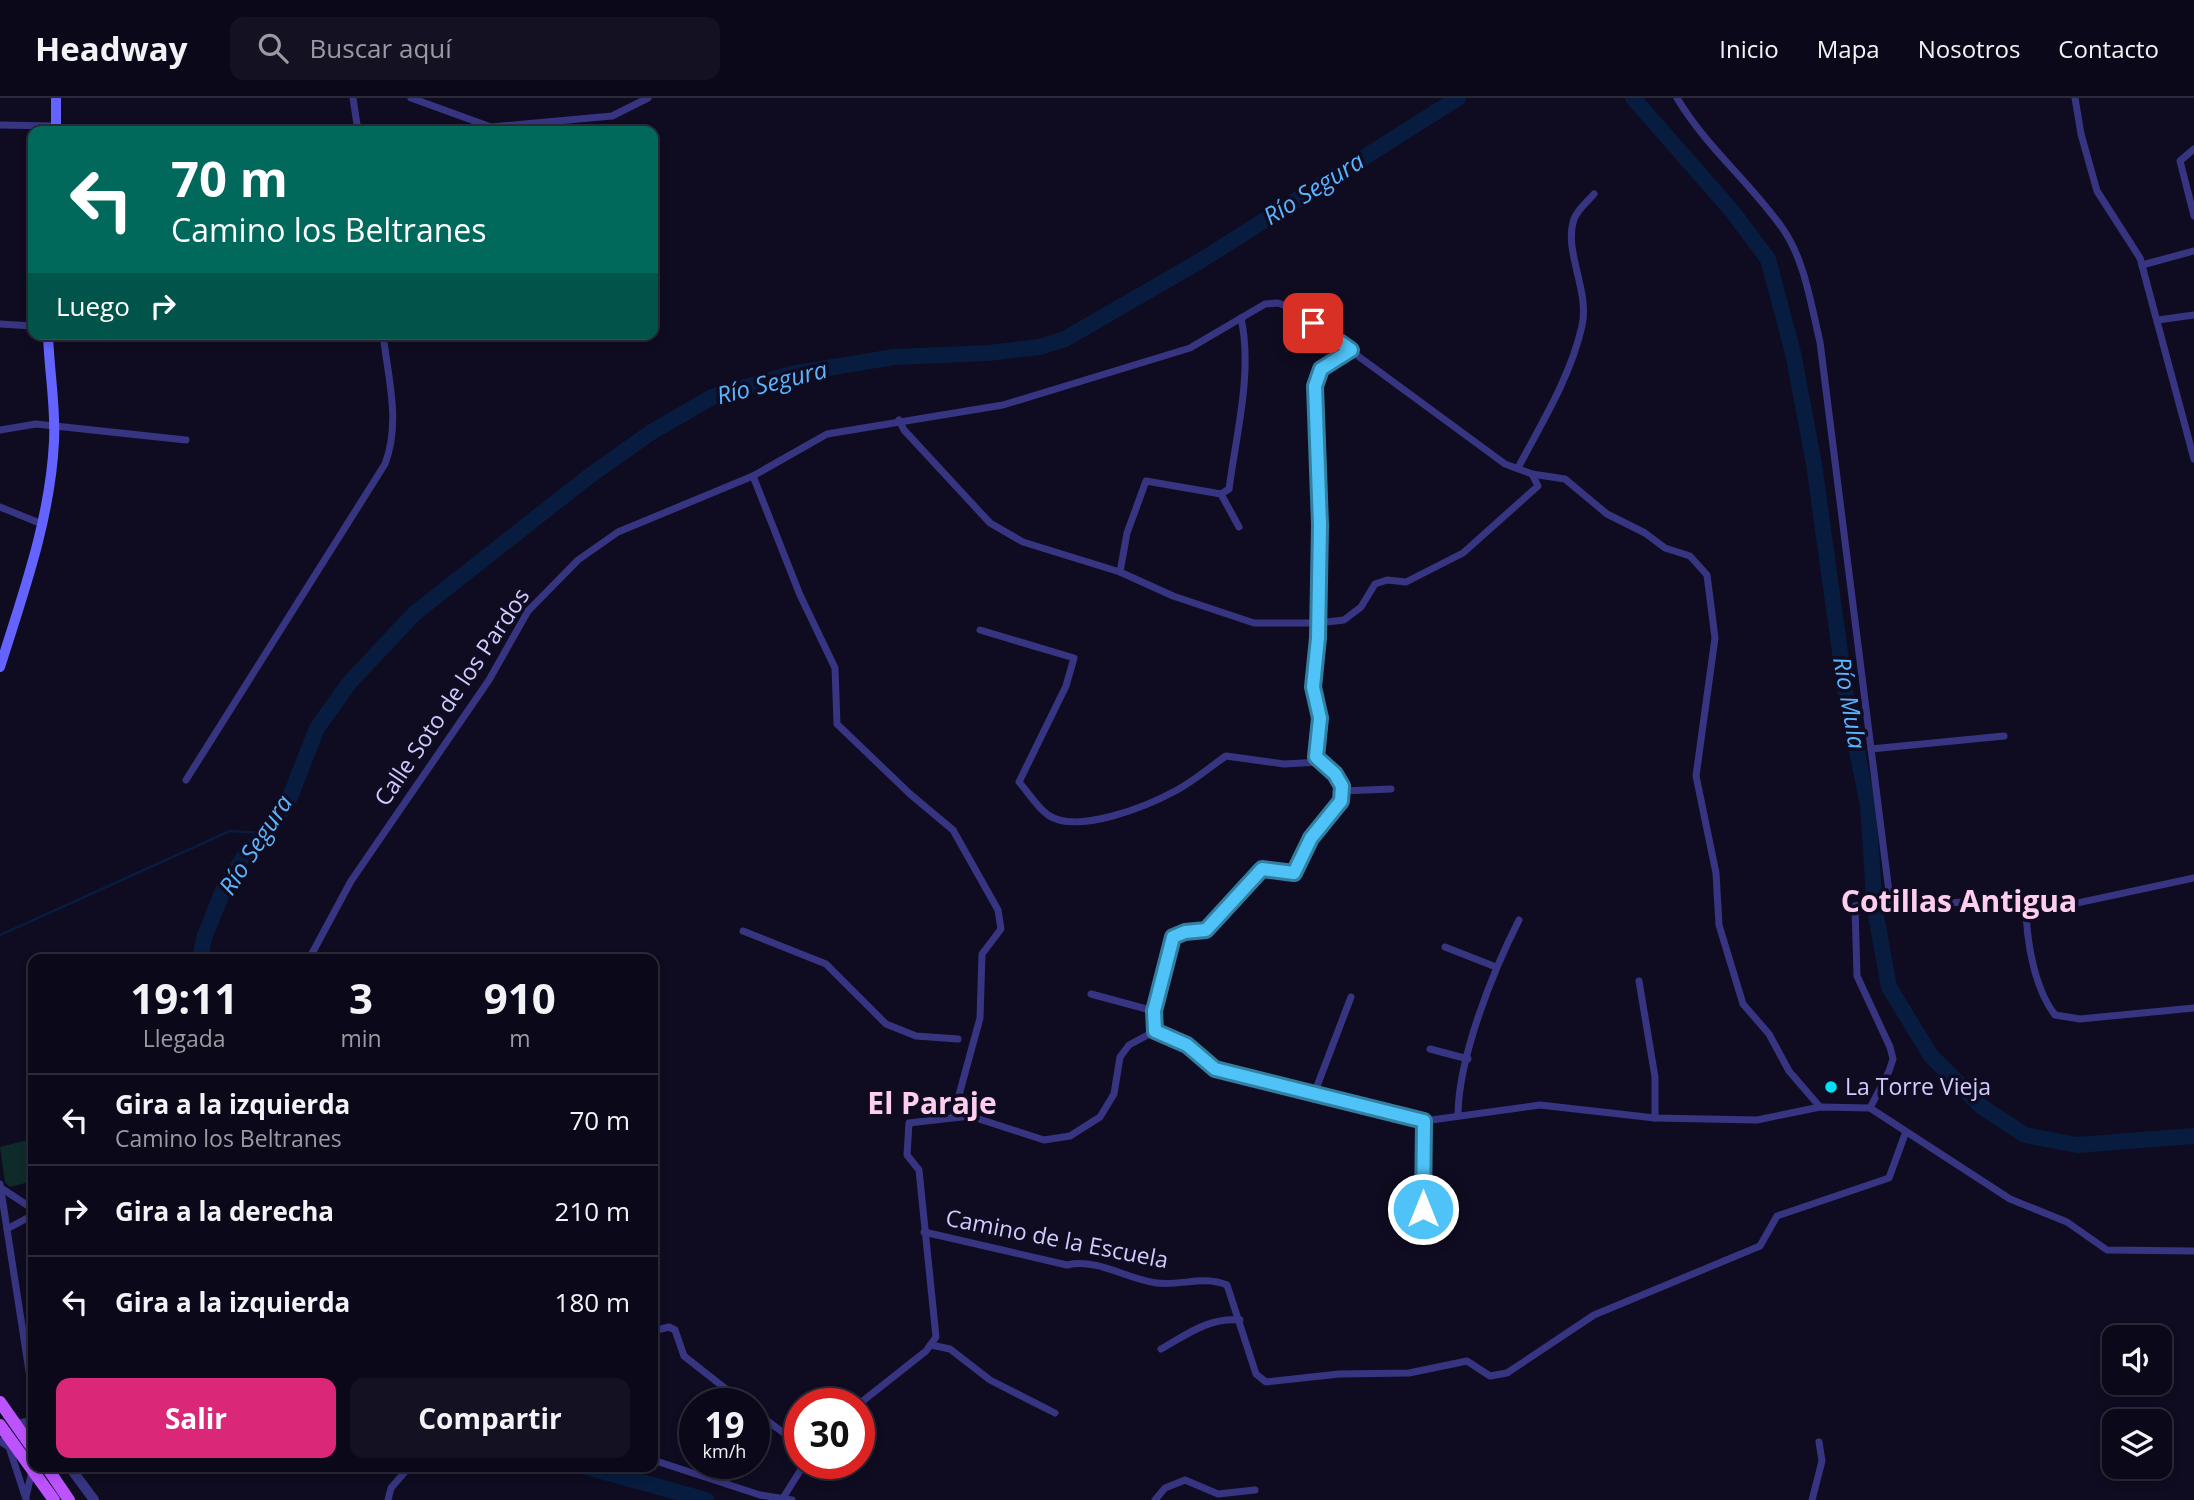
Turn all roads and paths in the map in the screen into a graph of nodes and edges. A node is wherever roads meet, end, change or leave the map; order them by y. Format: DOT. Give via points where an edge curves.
graph roads {
  1 [pos="56,98"];
  2 [pos="354,98"];
  3 [pos="411,98"];
  4 [pos="648,98"];
  5 [pos="1677,98"];
  6 [pos="2075,98"];
  7 [pos="0,125"];
  8 [pos="53,126"];
  9 [pos="357,126"];
  10 [pos="488,126"];
  11 [pos="502,126"];
  12 [pos="28,127"];
  13 [pos="2194,149"];
  14 [pos="1594,194"];
  15 [pos="2193,211"];
  16 [pos="2194,251"];
  17 [pos="2142,265"];
  18 [pos="2194,315"];
  19 [pos="1241,318"];
  20 [pos="2158,320"];
  21 [pos="0,324"];
  22 [pos="28,326"];
  23 [pos="48,340"];
  24 [pos="384,340"];
  25 [pos="1351,350"];
  26 [pos="900,420"];
  27 [pos="53,427"];
  28 [pos="0,430"];
  29 [pos="186,440"];
  30 [pos="2194,459"];
  31 [pos="1518,468"];
  32 [pos="1532,474"];
  33 [pos="753,476"];
  34 [pos="1222,494"];
  35 [pos="0,507"];
  36 [pos="41,524"];
  37 [pos="1239,527"];
  38 [pos="1119,572"];
  39 [pos="1318,624"];
  40 [pos="980,630"];
  41 [pos="0,667"];
  42 [pos="2004,736"];
  43 [pos="1871,749"];
  44 [pos="1320,762"];
  45 [pos="186,780"];
  46 [pos="1391,789"];
  47 [pos="1342,791"];
  48 [pos="2194,878"];
  49 [pos="1890,900"];
  50 [pos="2026,914"];
  51 [pos="1519,920"];
  52 [pos="743,931"];
  53 [pos="1445,947"];
  54 [pos="312,954"];
  55 [pos="1496,967"];
  56 [pos="1639,981"];
  57 [pos="1091,993"];
  58 [pos="1351,997"];
  59 [pos="2194,1008"];
  60 [pos="1154,1011"];
  61 [pos="1155,1031"];
  62 [pos="958,1039"];
  63 [pos="1430,1049"];
  64 [pos="1468,1059"];
  65 [pos="1314,1094"];
  66 [pos="1820,1107"];
  67 [pos="1870,1108"];
  68 [pos="1458,1116"];
  69 [pos="953,1117"];
  70 [pos="1655,1118"];
  71 [pos="1424,1121"];
  72 [pos="1905,1133"];
  73 [pos="0,1186"];
  74 [pos="28,1206"];
  75 [pos="1423,1209"];
  76 [pos="28,1218"];
  77 [pos="7,1229"];
  78 [pos="924,1232"];
  79 [pos="2194,1251"];
  80 [pos="1240,1320"];
  81 [pos="658,1330"];
  82 [pos="931,1345"];
  83 [pos="1161,1349"];
  84 [pos="28,1365"];
  85 [pos="725,1388"];
  86 [pos="875,1391"];
  87 [pos="0,1402"];
  88 [pos="1055,1413"];
  89 [pos="28,1423"];
  90 [pos="0,1425"];
  91 [pos="16,1425"];
  92 [pos="4,1440"];
  93 [pos="28,1442"];
  94 [pos="1819,1442"];
  95 [pos="658,1462"];
  96 [pos="28,1467"];
  97 [pos="32,1472"];
  98 [pos="33,1472"];
  99 [pos="50,1472"];
  100 [pos="73,1472"];
  101 [pos="405,1472"];
  102 [pos="797,1479"];
  103 [pos="1255,1490"];
  104 [pos="26,1499"];
  105 [pos="786,1499"];
  106 [pos="54,1500"];
  107 [pos="69,1500"];
  108 [pos="94,1500"];
  109 [pos="388,1500"];
  110 [pos="1155,1500"];
  111 [pos="1812,1500"];
  1 -- 8 [label="main road"];
  2 -- 9 [label="street"];
  3 -- 10 [label="street"];
  4 -- 11 [label="street" via="612,116"];
  5 -- 43 [label="street" via="1784,230 1800,263 1820,342"];
  6 -- 17 [label="street" via="2097,191"];
  7 -- 12 [label="street"];
  13 -- 15 [label="street" via="2180,161"];
  14 -- 31 [label="street" via="1574,217 1572,231 1583,290 1582,323 1566,378"];
  16 -- 17 [label="street"];
  17 -- 20 [label="street"];
  18 -- 20 [label="street"];
  19 -- 25 [label="street, Calle Soto de los Pardos" via="1265,304 1278,303 1294,309"];
  19 -- 26 [label="street, Calle Soto de los Pardos" via="1190,348 1039,395"];
  19 -- 34 [label="street" via="1245,338 1241,399 1229,489"];
  20 -- 30 [label="street"];
  21 -- 22 [label="street"];
  23 -- 27 [label="main road"];
  24 -- 45 [label="street" via="394,415 385,464"];
  25 -- 31 [label="street, Calle Soto de los Pardos" via="1505,464"];
  25 -- 39 [label="street" via="1321,369 1315,386"];
  26 -- 33 [label="street, Calle Soto de los Pardos" via="827,434"];
  26 -- 38 [label="street" via="904,430 990,523 1023,542"];
  27 -- 28 [label="street" via="36,424"];
  27 -- 29 [label="street"];
  27 -- 36 [label="main road"];
  31 -- 32 [label="street, Calle Soto de los Pardos"];
  32 -- 39 [label="street" via="1538,486 1463,552 1406,582 1375,584 1361,607 1344,620"];
  32 -- 66 [label="street, Calle Soto de los Pardos" via="1565,479 1607,514 1665,548 1690,556 1707,575 1715,638 1696,776 1717,873 1719,925 1743,1004"];
  33 -- 54 [label="street, Calle Soto de los Pardos" via="618,532 578,560 528,611 489,680 351,881"];
  33 -- 69 [label="street" via="800,595 835,668 837,724 953,830 998,910 1001,929 982,954 980,1018"];
  34 -- 37 [label="street"];
  34 -- 38 [label="street" via="1146,481"];
  35 -- 36 [label="street"];
  36 -- 41 [label="main road" via="29,581"];
  38 -- 39 [label="street" via="1254,623"];
  39 -- 44 [label="street" via="1313,687 1320,718 1316,757"];
  40 -- 44 [label="street" via="1074,658 1066,686 1019,782 1047,814 1066,822 1137,808 1178,790 1226,755 1284,764"];
  42 -- 43 [label="street"];
  43 -- 49 [label="street"];
  44 -- 47 [label="street" via="1335,774"];
  46 -- 47 [label="street"];
  47 -- 60 [label="street" via="1341,801 1311,838 1294,873 1262,869 1206,930 1173,937"];
  48 -- 50 [label="street"];
  49 -- 50 [label="street" via="1937,904 2013,898 2026,904"];
  49 -- 67 [label="street" via="1855,906 1857,976 1893,1059"];
  50 -- 59 [label="street" via="2046,1003 2056,1016 2080,1019"];
  51 -- 55 [label="street"];
  52 -- 62 [label="street" via="826,964 886,1024 916,1036"];
  53 -- 55 [label="street"];
  55 -- 64 [label="street"];
  56 -- 70 [label="street" via="1655,1077"];
  57 -- 60 [label="street"];
  58 -- 65 [label="street"];
  60 -- 61 [label="street"];
  61 -- 65 [label="street" via="1187,1045 1215,1069"];
  61 -- 69 [label="street" via="1129,1045 1120,1057 1114,1094 1100,1117 1070,1136 1044,1140 970,1116"];
  63 -- 64 [label="street"];
  64 -- 68 [label="street"];
  65 -- 71 [label="street"];
  66 -- 67 [label="street"];
  66 -- 70 [label="street" via="1758,1120"];
  67 -- 72 [label="street"];
  68 -- 70 [label="street" via="1539,1105"];
  68 -- 71 [label="street"];
  69 -- 78 [label="street" via="909,1123 907,1155 919,1170"];
  71 -- 75 [label="street"];
  72 -- 79 [label="street" via="2010,1199 2067,1222 2107,1250"];
  72 -- 80 [label="street, Camino de la Escuela" via="1889,1178 1777,1216 1760,1246 1594,1315 1507,1373 1490,1376 1467,1361 1409,1373 1266,1382 1256,1374"];
  73 -- 74 [label="street"];
  73 -- 77 [label="street"];
  76 -- 77 [label="street"];
  77 -- 84 [label="street"];
  78 -- 80 [label="street, Camino de la Escuela" via="1067,1265 1082,1261 1157,1283 1215,1280 1227,1285"];
  78 -- 82 [label="street" via="936,1337"];
  80 -- 83 [label="street" via="1227,1318 1203,1325"];
  81 -- 85 [label="street" via="675,1330 684,1356"];
  82 -- 86 [label="street"];
  82 -- 88 [label="street" via="950,1349 989,1380"];
  87 -- 91 [label="main road"];
  89 -- 91 [label="street"];
  90 -- 92 [label="main road"];
  91 -- 92 [label="street"];
  91 -- 93 [label="main road"];
  92 -- 96 [label="main road"];
  92 -- 104 [label="street"];
  94 -- 111 [label="street" via="1822,1461"];
  95 -- 105 [label="street"];
  97 -- 104 [label="street"];
  98 -- 106 [label="main road"];
  99 -- 107 [label="main road"];
  100 -- 108 [label="street"];
  101 -- 109 [label="street" via="391,1488"];
  102 -- 105 [label="street"];
  103 -- 110 [label="street" via="1218,1494 1185,1480 1165,1488"];
}
